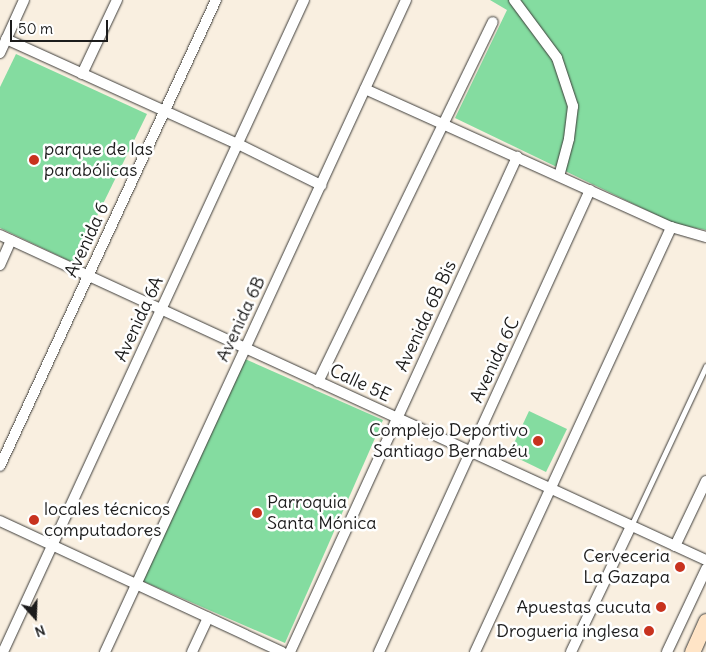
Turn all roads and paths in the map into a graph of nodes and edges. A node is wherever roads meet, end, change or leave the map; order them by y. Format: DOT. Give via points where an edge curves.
graph roads {
  1 [pos="24,0"];
  2 [pos="118,0"];
  3 [pos="216,0"];
  4 [pos="304,0"];
  5 [pos="406,0"];
  6 [pos="514,0"];
  7 [pos="493,22"];
  8 [pos="6,39"];
  9 [pos="0,53"];
  10 [pos="82,74"];
  11 [pos="365,89"];
  12 [pos="164,113"];
  13 [pos="443,124"];
  14 [pos="238,144"];
  15 [pos="517,157"];
  16 [pos="559,176"];
  17 [pos="321,185"];
  18 [pos="590,190"];
  19 [pos="671,227"];
  20 [pos="0,235"];
  21 [pos="706,237"];
  22 [pos="11,240"];
  23 [pos="0,265"];
  24 [pos="88,276"];
  25 [pos="162,310"];
  26 [pos="246,348"];
  27 [pos="706,366"];
  28 [pos="318,382"];
  29 [pos="398,418"];
  30 [pos="470,452"];
  31 [pos="0,466"];
  32 [pos="706,481"];
  33 [pos="550,489"];
  34 [pos="0,521"];
  35 [pos="632,526"];
  36 [pos="52,546"];
  37 [pos="676,546"];
  38 [pos="706,560"];
  39 [pos="706,569"];
  40 [pos="136,584"];
  41 [pos="208,618"];
  42 [pos="706,622"];
  43 [pos="3,652"];
  44 [pos="105,652"];
  45 [pos="192,652"];
  46 [pos="282,652"];
  47 [pos="290,652"];
  48 [pos="379,652"];
  49 [pos="475,652"];
  50 [pos="571,652"];
  51 [pos="667,652"];
  52 [pos="692,652"];
  1 -- 8 [label="street"];
  2 -- 10 [label="street"];
  3 -- 12 [label="street, Avenida 6"];
  4 -- 14 [label="street, Avenida 6A"];
  5 -- 11 [label="street, Avenida 6B"];
  6 -- 16 [label="street" via="557,58 573,106 569,139"];
  7 -- 13 [label="street"];
  8 -- 9 [label="street"];
  8 -- 10 [label="street"];
  10 -- 12 [label="street"];
  11 -- 13 [label="street"];
  11 -- 17 [label="street, Avenida 6B"];
  12 -- 14 [label="street"];
  12 -- 24 [label="street, Avenida 6"];
  13 -- 15 [label="street"];
  13 -- 28 [label="street"];
  14 -- 17 [label="street"];
  14 -- 25 [label="street, Avenida 6A"];
  15 -- 16 [label="street"];
  15 -- 29 [label="street, Avenida 6B Bis"];
  16 -- 18 [label="street"];
  17 -- 26 [label="street, Avenida 6B"];
  18 -- 19 [label="street"];
  18 -- 30 [label="street, Avenida 6C"];
  19 -- 21 [label="street"];
  19 -- 33 [label="street"];
  20 -- 22 [label="street, Calle 5E"];
  22 -- 23 [label="street"];
  22 -- 24 [label="street, Calle 5E"];
  24 -- 25 [label="street, Calle 5E"];
  24 -- 31 [label="street, Avenida 6"];
  25 -- 26 [label="street, Calle 5E"];
  25 -- 36 [label="street, Avenida 6A"];
  26 -- 28 [label="street, Calle 5E"];
  26 -- 40 [label="street, Avenida 6B"];
  27 -- 35 [label="lane"];
  28 -- 29 [label="street, Calle 5E"];
  29 -- 30 [label="street, Calle 5E"];
  29 -- 47 [label="street, Avenida 6B Bis"];
  30 -- 33 [label="street, Calle 5E"];
  30 -- 48 [label="street, Avenida 6C"];
  32 -- 37 [label="street"];
  33 -- 35 [label="street, Calle 5E"];
  33 -- 49 [label="street"];
  34 -- 36 [label="street"];
  35 -- 37 [label="street, Calle 5E"];
  35 -- 50 [label="street"];
  36 -- 40 [label="street"];
  36 -- 43 [label="street, Avenida 6A"];
  37 -- 38 [label="street, Calle 5E"];
  39 -- 51 [label="street"];
  40 -- 41 [label="street"];
  40 -- 44 [label="street, Avenida 6B"];
  41 -- 45 [label="street"];
  41 -- 46 [label="street"];
  42 -- 52 [label="street"];
}
